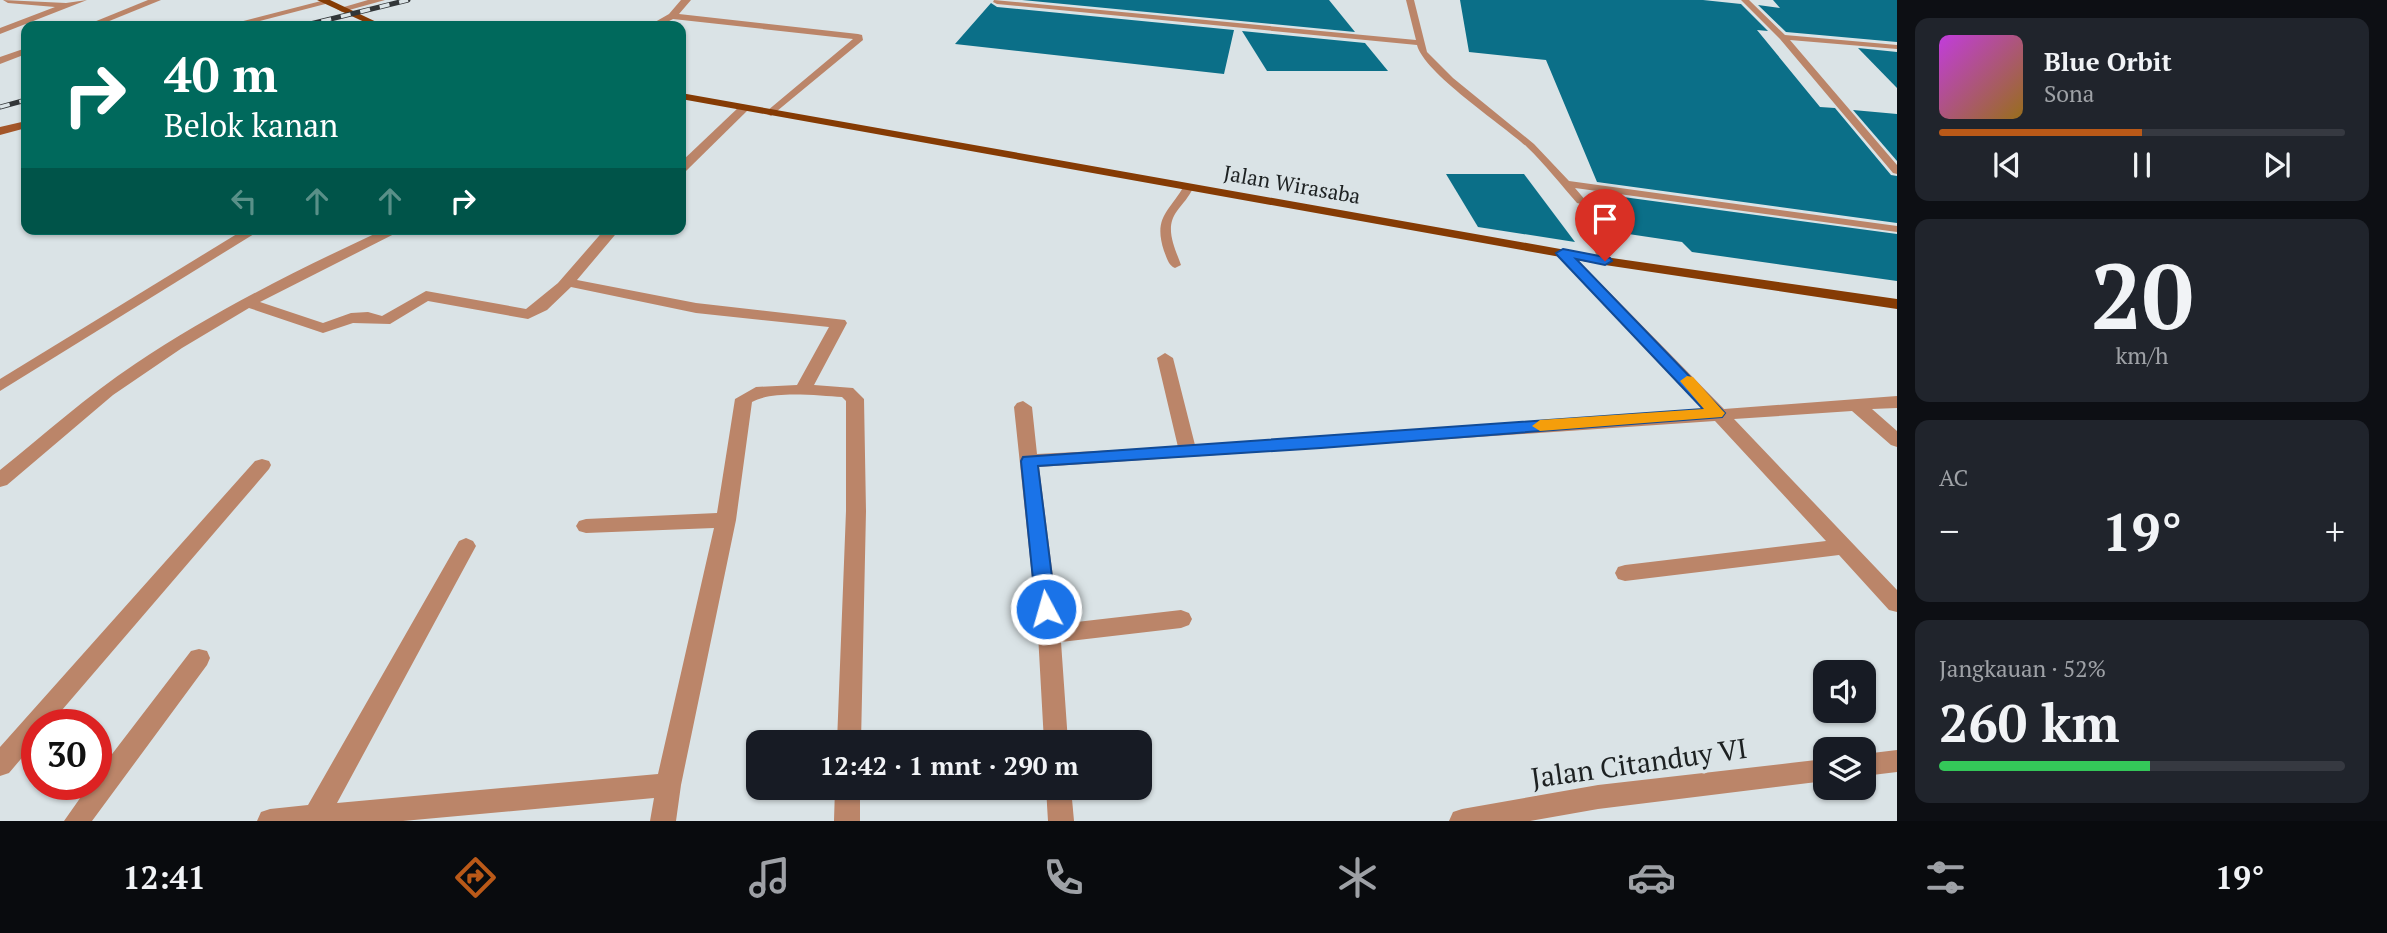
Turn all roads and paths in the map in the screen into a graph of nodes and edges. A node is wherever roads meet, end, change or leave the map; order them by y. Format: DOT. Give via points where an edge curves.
graph roads {
  1 [pos="8,0"];
  2 [pos="82,0"];
  3 [pos="156,0"];
  4 [pos="380,0"];
  5 [pos="686,0"];
  6 [pos="1410,0"];
  7 [pos="325,1"];
  8 [pos="1743,1"];
  9 [pos="997,2"];
  10 [pos="67,6"];
  11 [pos="342,9"];
  12 [pos="672,16"];
  13 [pos="27,21"];
  14 [pos="102,21"];
  15 [pos="248,21"];
  16 [pos="369,21"];
  17 [pos="662,21"];
  18 [pos="21,23"];
  19 [pos="0,31"];
  20 [pos="1783,37"];
  21 [pos="1418,43"];
  22 [pos="1897,47"];
  23 [pos="21,53"];
  24 [pos="0,61"];
  25 [pos="686,97"];
  26 [pos="744,108"];
  27 [pos="771,113"];
  28 [pos="21,126"];
  29 [pos="0,131"];
  30 [pos="686,164"];
  31 [pos="1897,171"];
  32 [pos="1567,184"];
  33 [pos="1188,188"];
  34 [pos="1581,201"];
  35 [pos="1584,215"];
  36 [pos="1897,229"];
  37 [pos="244,235"];
  38 [pos="385,235"];
  39 [pos="608,235"];
  40 [pos="1563,253"];
  41 [pos="1605,261"];
  42 [pos="1175,265"];
  43 [pos="566,282"];
  44 [pos="248,303"];
  45 [pos="1897,304"];
  46 [pos="1165,358"];
  47 [pos="0,386"];
  48 [pos="803,390"];
  49 [pos="1897,402"];
  50 [pos="1855,404"];
  51 [pos="1023,407"];
  52 [pos="1717,413"];
  53 [pos="1897,441"];
  54 [pos="1188,452"];
  55 [pos="1029,461"];
  56 [pos="262,465"];
  57 [pos="0,480"];
  58 [pos="726,520"];
  59 [pos="586,526"];
  60 [pos="466,546"];
  61 [pos="1843,547"];
  62 [pos="1625,573"];
  63 [pos="1897,604"];
  64 [pos="1181,619"];
  65 [pos="1049,634"];
  66 [pos="199,658"];
  67 [pos="849,730"];
  68 [pos="1055,730"];
  69 [pos="1897,761"];
  70 [pos="1876,764"];
  71 [pos="0,765"];
  72 [pos="1813,771"];
  73 [pos="668,785"];
  74 [pos="848,800"];
  75 [pos="1060,800"];
  76 [pos="315,817"];
  77 [pos="77,821"];
  78 [pos="270,821"];
  79 [pos="663,821"];
  80 [pos="847,821"];
  81 [pos="1061,821"];
  82 [pos="1462,821"];
  1 -- 10 [label="street"];
  2 -- 10 [label="street"];
  3 -- 14 [label="street"];
  4 -- 11 [label="street"];
  5 -- 12 [label="street"];
  6 -- 21 [label="lane"];
  7 -- 11 [label="main road"];
  7 -- 15 [label="street"];
  8 -- 20 [label="lane"];
  9 -- 21 [label="lane"];
  10 -- 13 [label="street"];
  11 -- 16 [label="main road"];
  12 -- 17 [label="street"];
  12 -- 27 [label="street" via="858,37"];
  18 -- 19 [label="street"];
  20 -- 22 [label="lane"];
  20 -- 31 [label="lane"];
  21 -- 32 [label="lane" via="1434,66 1531,146"];
  23 -- 24 [label="street"];
  25 -- 26 [label="main road, Jalan Wirasaba"];
  26 -- 27 [label="main road, Jalan Wirasaba"];
  26 -- 30 [label="street"];
  27 -- 33 [label="main road, Jalan Wirasaba"];
  28 -- 29 [label="street"];
  32 -- 34 [label="lane"];
  32 -- 36 [label="lane"];
  33 -- 40 [label="main road, Jalan Wirasaba"];
  33 -- 42 [label="lane" via="1164,225"];
  35 -- 41 [label="lane"];
  37 -- 47 [label="street"];
  38 -- 44 [label="street"];
  39 -- 43 [label="street"];
  40 -- 41 [label="main road, Jalan Wirasaba"];
  40 -- 52 [label="street"];
  41 -- 45 [label="main road, Jalan Wirasaba"];
  43 -- 44 [label="street" via="528,314 426,296 384,321 351,318 323,328"];
  43 -- 48 [label="street" via="695,308 839,323"];
  44 -- 57 [label="street" via="106,391"];
  46 -- 54 [label="street"];
  48 -- 58 [label="street" via="756,392 744,399"];
  48 -- 67 [label="street" via="847,392 855,399"];
  49 -- 50 [label="street"];
  50 -- 52 [label="street"];
  50 -- 53 [label="street"];
  51 -- 55 [label="street"];
  52 -- 54 [label="street"];
  52 -- 61 [label="street"];
  54 -- 55 [label="street"];
  55 -- 65 [label="street"];
  56 -- 71 [label="street"];
  58 -- 59 [label="street"];
  58 -- 73 [label="street"];
  60 -- 76 [label="street"];
  61 -- 62 [label="street"];
  61 -- 63 [label="street"];
  64 -- 65 [label="street"];
  65 -- 68 [label="street"];
  66 -- 77 [label="street"];
  69 -- 70 [label="street"];
  72 -- 82 [label="street, Jalan Citanduy VI" via="1598,797"];
  73 -- 76 [label="street"];
  73 -- 79 [label="street"];
  74 -- 80 [label="street"];
  75 -- 81 [label="street"];
  76 -- 78 [label="street"];
}
